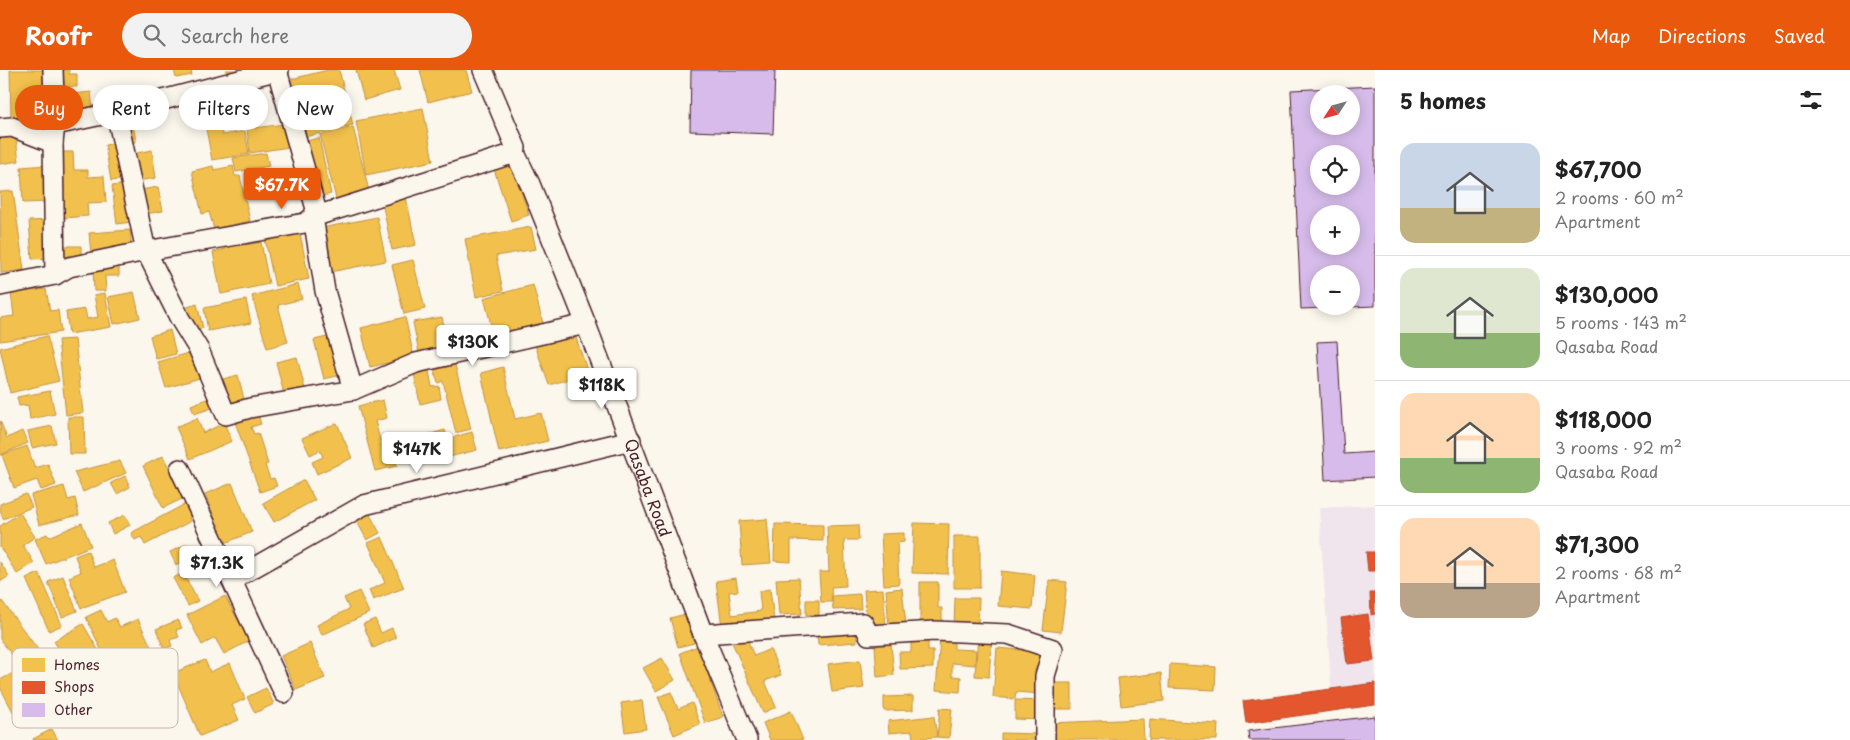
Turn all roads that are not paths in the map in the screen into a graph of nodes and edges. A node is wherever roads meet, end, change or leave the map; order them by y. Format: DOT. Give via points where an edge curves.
graph roads {
  1 [pos="52,70"];
  2 [pos="278,70"];
  3 [pos="483,70"];
  4 [pos="169,98"];
  5 [pos="93,120"];
  6 [pos="0,128"];
  7 [pos="120,130"];
  8 [pos="54,134"];
  9 [pos="515,154"];
  10 [pos="313,217"];
  11 [pos="146,251"];
  12 [pos="55,275"];
  13 [pos="0,286"];
  14 [pos="586,324"];
  15 [pos="353,390"];
  16 [pos="631,440"];
  17 [pos="180,469"];
  18 [pos="232,580"];
  19 [pos="703,634"];
  20 [pos="284,693"];
  21 [pos="747,740"];
  22 [pos="1045,740"];
  1 -- 8 [label="street"];
  2 -- 4 [label="street"];
  2 -- 10 [label="street" via="316,209"];
  3 -- 9 [label="street, Qasaba Road" via="516,148"];
  5 -- 8 [label="street"];
  6 -- 8 [label="street"];
  7 -- 11 [label="street"];
  8 -- 12 [label="street"];
  9 -- 10 [label="street"];
  9 -- 14 [label="street, Qasaba Road"];
  10 -- 11 [label="street" via="305,223"];
  10 -- 15 [label="street" via="325,291"];
  11 -- 12 [label="street" via="69,268"];
  11 -- 15 [label="street" via="199,350 226,415"];
  12 -- 13 [label="street"];
  14 -- 15 [label="street" via="416,363"];
  14 -- 16 [label="street, Qasaba Road"];
  16 -- 18 [label="street" via="364,505"];
  16 -- 19 [label="street, Qasaba Road"];
  17 -- 18 [label="street"];
  18 -- 20 [label="street"];
  19 -- 21 [label="street, Qasaba Road"];
  19 -- 22 [label="street" via="862,624 869,635 935,631 1008,634 1054,644 1046,676"];
}
